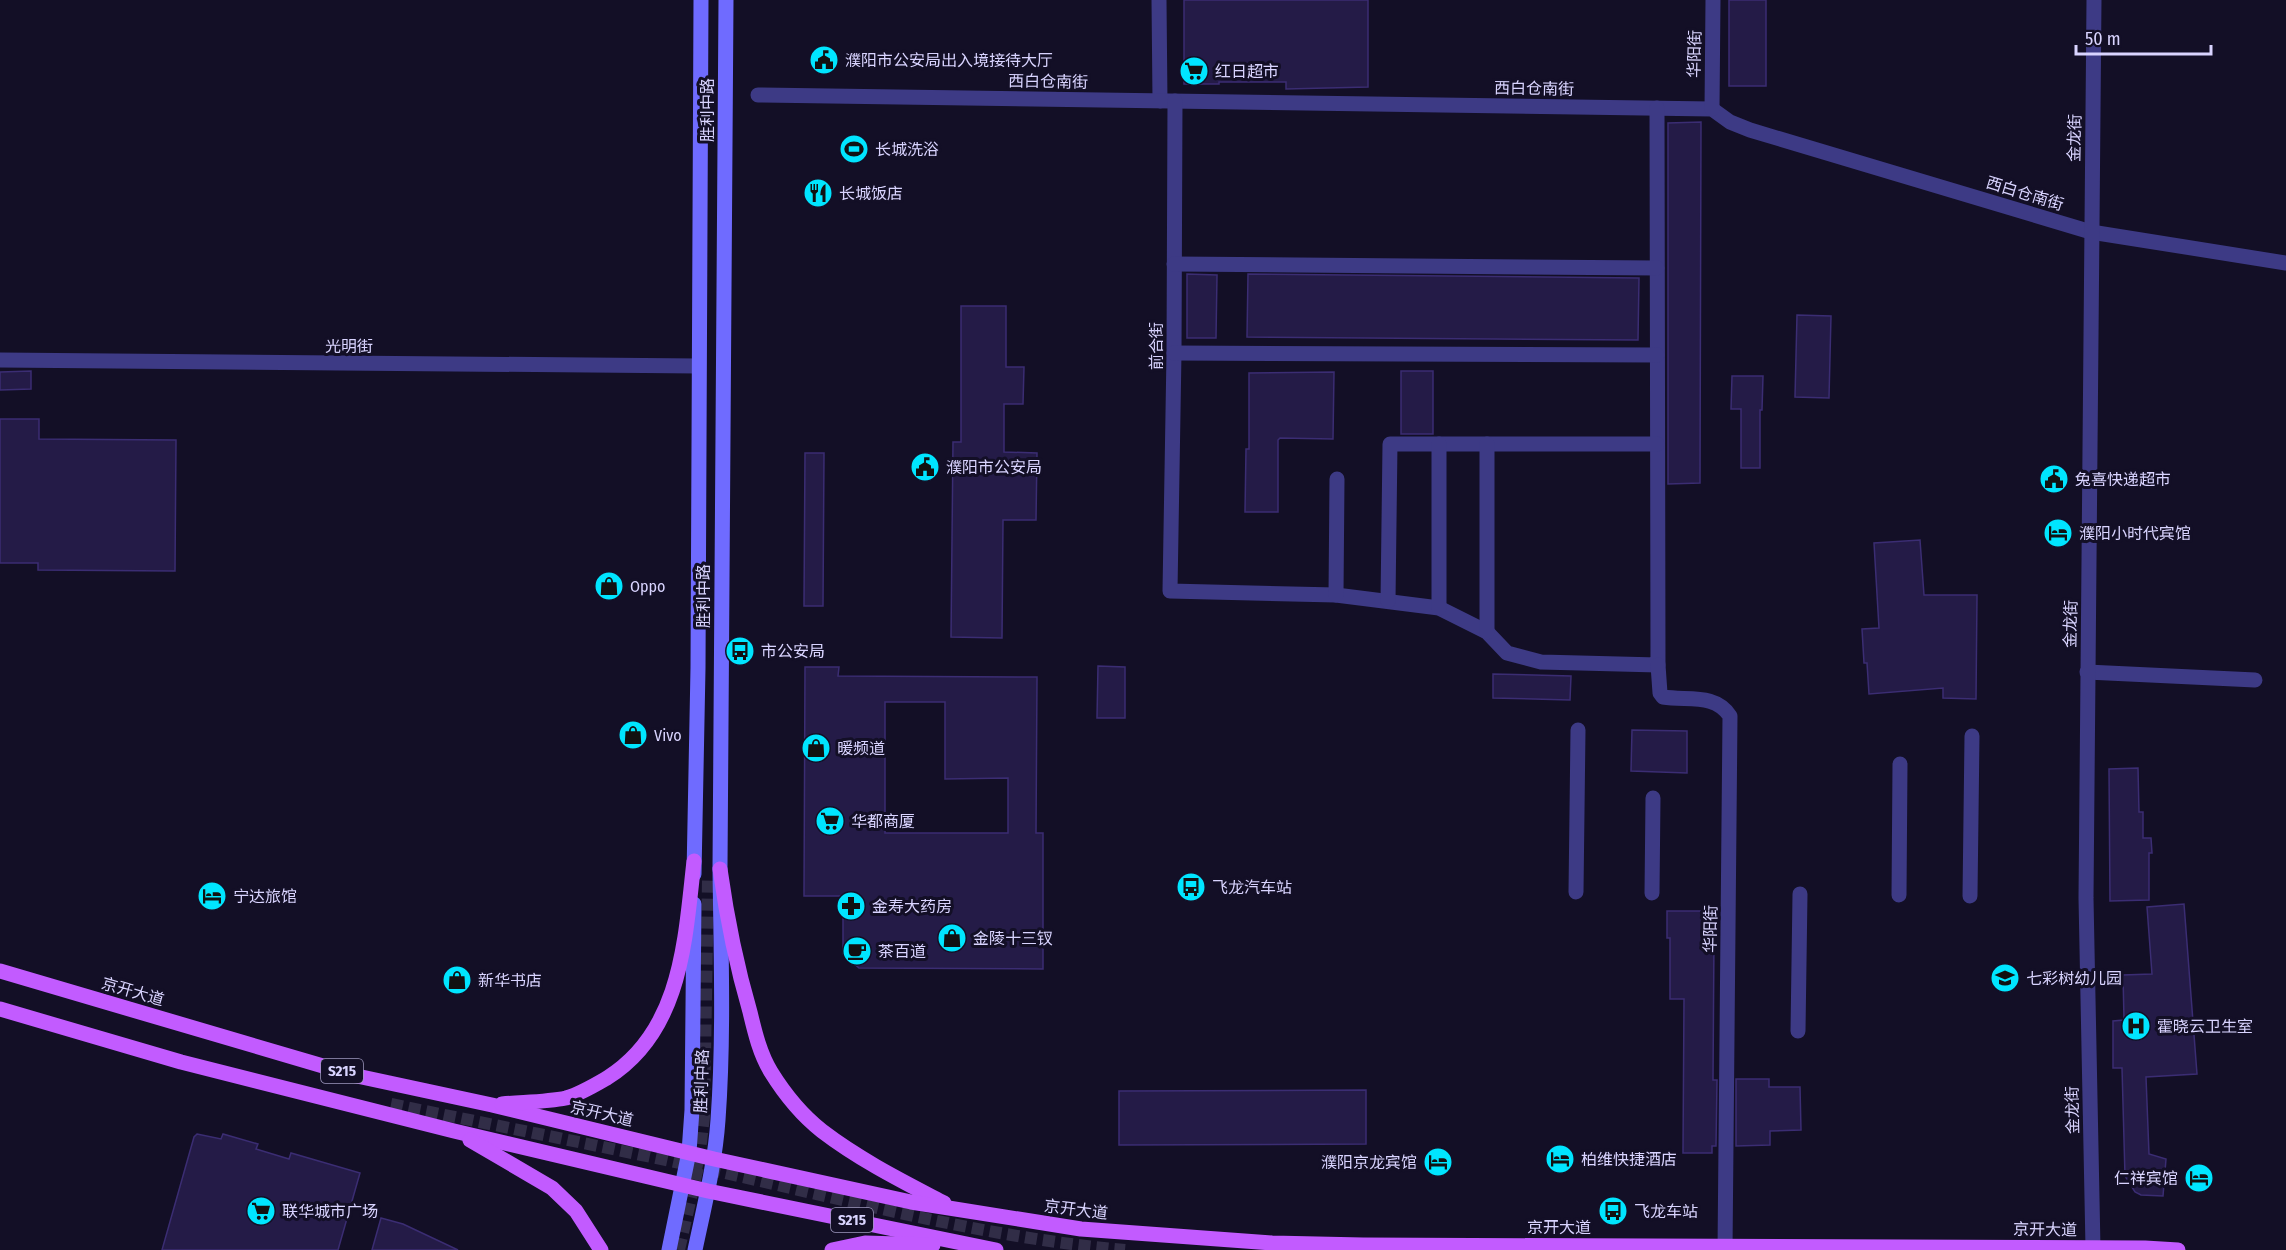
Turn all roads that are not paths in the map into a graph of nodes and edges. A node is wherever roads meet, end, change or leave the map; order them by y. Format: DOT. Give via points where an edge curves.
graph roads {
  1 [pos="701,0"];
  2 [pos="726,0"];
  3 [pos="1159,0"];
  4 [pos="1713,0"];
  5 [pos="2094,0"];
  6 [pos="758,95"];
  7 [pos="1168,101"];
  8 [pos="1657,108"];
  9 [pos="1712,109"];
  10 [pos="2091,232"];
  11 [pos="2286,263"];
  12 [pos="1174,264"];
  13 [pos="1657,268"];
  14 [pos="1174,353"];
  15 [pos="1657,355"];
  16 [pos="0,360"];
  17 [pos="698,366"];
  18 [pos="1439,444"];
  19 [pos="1487,444"];
  20 [pos="1657,444"];
  21 [pos="1337,479"];
  22 [pos="1336,595"];
  23 [pos="1388,602"];
  24 [pos="1439,608"];
  25 [pos="1487,632"];
  26 [pos="1658,665"];
  27 [pos="2087,672"];
  28 [pos="2255,680"];
  29 [pos="1578,730"];
  30 [pos="1972,736"];
  31 [pos="1900,764"];
  32 [pos="1653,798"];
  33 [pos="694,861"];
  34 [pos="720,869"];
  35 [pos="1575,892"];
  36 [pos="1652,892"];
  37 [pos="1800,894"];
  38 [pos="1899,895"];
  39 [pos="1970,896"];
  40 [pos="0,971"];
  41 [pos="0,1009"];
  42 [pos="1798,1031"];
  43 [pos="492,1105"];
  44 [pos="454,1131"];
  45 [pos="688,1152"];
  46 [pos="714,1159"];
  47 [pos="682,1185"];
  48 [pos="708,1191"];
  49 [pos="957,1210"];
  50 [pos="969,1246"];
  51 [pos="1725,1247"];
  52 [pos="2093,1248"];
  53 [pos="601,1250"];
  54 [pos="669,1250"];
  55 [pos="695,1250"];
  56 [pos="832,1250"];
  57 [pos="996,1250"];
  58 [pos="2178,1250"];
  1 -- 17 [label="main road, 胜利中路"];
  2 -- 34 [label="main road, 胜利中路"];
  3 -- 7 [label="street, 前合街"];
  4 -- 9 [label="street, 华阳街"];
  5 -- 10 [label="street, 金龙街"];
  6 -- 7 [label="street, 西白仓南街"];
  7 -- 8 [label="street, 西白仓南街"];
  7 -- 12 [label="street, 前合街"];
  8 -- 9 [label="street, 西白仓南街"];
  8 -- 13 [label="street"];
  9 -- 10 [label="street, 西白仓南街" via="1750,130"];
  10 -- 11 [label="street, 西白仓南街"];
  10 -- 27 [label="street, 金龙街"];
  12 -- 13 [label="street"];
  12 -- 14 [label="street, 前合街"];
  13 -- 15 [label="street"];
  14 -- 15 [label="street"];
  14 -- 22 [label="street, 前合街" via="1170,591"];
  15 -- 20 [label="street"];
  16 -- 17 [label="street, 光明街"];
  17 -- 33 [label="main road, 胜利中路"];
  18 -- 19 [label="street"];
  18 -- 23 [label="street" via="1390,444"];
  18 -- 24 [label="street"];
  19 -- 20 [label="street"];
  19 -- 25 [label="street"];
  20 -- 26 [label="street"];
  21 -- 22 [label="street"];
  22 -- 23 [label="street"];
  23 -- 24 [label="street"];
  24 -- 25 [label="street"];
  25 -- 26 [label="street" via="1507,653 1541,662"];
  26 -- 51 [label="street, 华阳街" via="1663,697 1713,701 1724,706 1730,716"];
  27 -- 28 [label="street"];
  27 -- 52 [label="street, 金龙街"];
  29 -- 35 [label="street"];
  30 -- 39 [label="street"];
  31 -- 38 [label="street"];
  32 -- 36 [label="street"];
  33 -- 43 [label="main road" via="676,981 661,1020 642,1050 619,1071 567,1098"];
  33 -- 45 [label="main road, 胜利中路" via="695,1000"];
  34 -- 46 [label="main road, 胜利中路" via="721,1005"];
  34 -- 49 [label="main road" via="730,939 757,1041 771,1072 820,1130"];
  37 -- 42 [label="street"];
  40 -- 43 [label="main road, 京开大道 / S215" via="357,1076"];
  41 -- 44 [label="main road, S215" via="181,1062"];
  43 -- 45 [label="main road, 京开大道 / S215"];
  44 -- 47 [label="main road, S215"];
  44 -- 53 [label="main road" via="552,1188 576,1211"];
  45 -- 46 [label="main road, 京开大道 / S215"];
  45 -- 47 [label="main road, 胜利中路"];
  46 -- 48 [label="main road, 胜利中路"];
  46 -- 49 [label="main road, 京开大道 / S215"];
  47 -- 48 [label="main road, S215"];
  47 -- 54 [label="main road, 胜利中路"];
  48 -- 50 [label="main road, S215"];
  48 -- 55 [label="main road, 胜利中路"];
  49 -- 51 [label="main road, 京开大道 / S215" via="1081,1229 1272,1243"];
  50 -- 56 [label="main road" via="866,1243"];
  50 -- 57 [label="main road, S215"];
  51 -- 52 [label="main road, 京开大道 / S215"];
  52 -- 58 [label="main road, 京开大道 / S215"];
}
